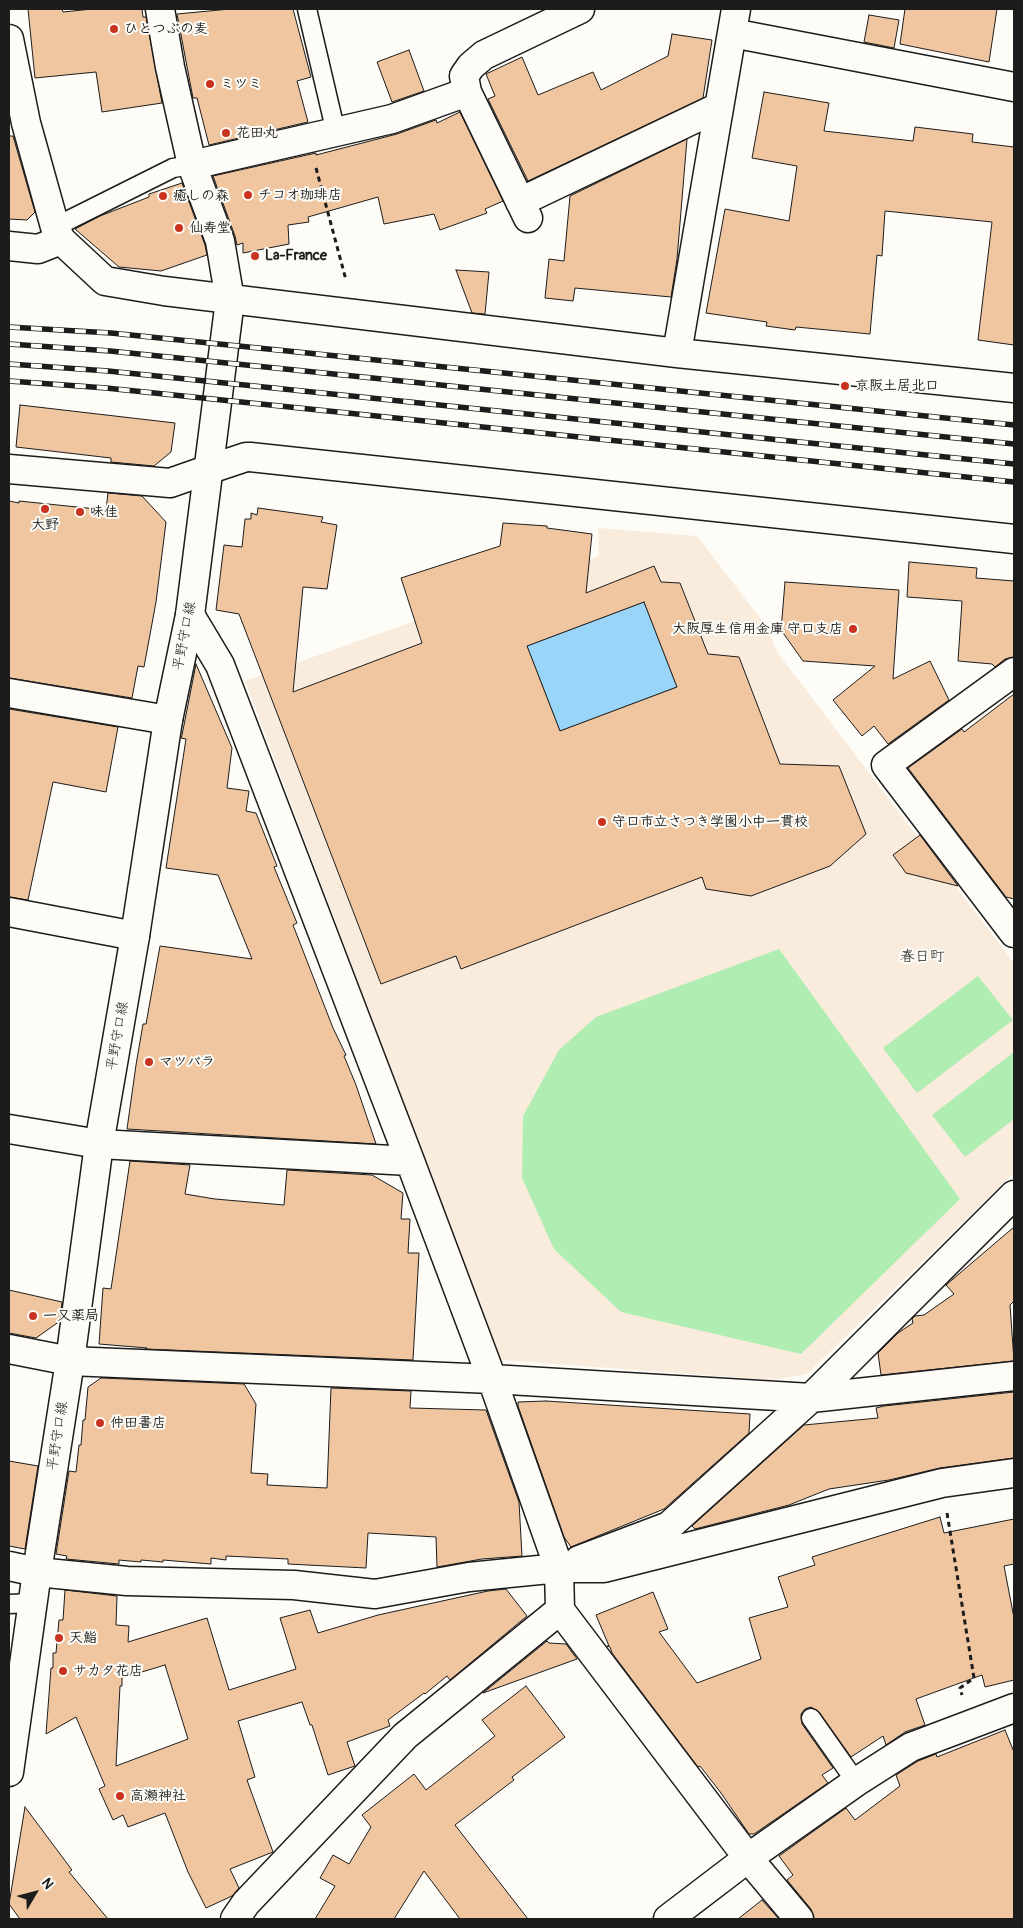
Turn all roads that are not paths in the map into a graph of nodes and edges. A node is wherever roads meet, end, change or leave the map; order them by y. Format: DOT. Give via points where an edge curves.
graph roads {
  1 [pos="160,9"];
  2 [pos="307,9"];
  3 [pos="580,9"];
  4 [pos="734,21"];
  5 [pos="9,39"];
  6 [pos="1014,87"];
  7 [pos="467,92"];
  8 [pos="718,106"];
  9 [pos="17,121"];
  10 [pos="336,133"];
  11 [pos="192,165"];
  12 [pos="58,234"];
  13 [pos="9,246"];
  14 [pos="230,300"];
  15 [pos="677,353"];
  16 [pos="1014,388"];
  17 [pos="9,469"];
  18 [pos="210,469"];
  19 [pos="1014,539"];
  20 [pos="190,615"];
  21 [pos="1014,672"];
  22 [pos="9,693"];
  23 [pos="168,720"];
  24 [pos="9,912"];
  25 [pos="1012,922"];
  26 [pos="135,936"];
  27 [pos="9,1129"];
  28 [pos="99,1144"];
  29 [pos="410,1161"];
  30 [pos="1014,1195"];
  31 [pos="9,1349"];
  32 [pos="70,1361"];
  33 [pos="1014,1376"];
  34 [pos="492,1379"];
  35 [pos="811,1398"];
  36 [pos="1014,1473"];
  37 [pos="9,1566"];
  38 [pos="559,1568"];
  39 [pos="37,1572"];
  40 [pos="21,1604"];
  41 [pos="560,1610"];
  42 [pos="1014,1708"];
  43 [pos="811,1718"];
  44 [pos="9,1772"];
  45 [pos="856,1782"];
  46 [pos="748,1858"];
  47 [pos="235,1919"];
  48 [pos="668,1919"];
  49 [pos="799,1919"];
  1 -- 11 [label="street, 平野守口線"];
  2 -- 10 [label="lane"];
  3 -- 7 [label="street" via="484,55 464,76"];
  4 -- 6 [label="street"];
  4 -- 8 [label="street"];
  5 -- 9 [label="street"];
  7 -- 8 [label="street" via="524,210"];
  7 -- 10 [label="street" via="392,119"];
  8 -- 15 [label="street"];
  9 -- 12 [label="street"];
  10 -- 11 [label="street"];
  11 -- 12 [label="lane" via="173,168"];
  11 -- 14 [label="street, 平野守口線" via="220,241"];
  12 -- 13 [label="street" via="38,249"];
  12 -- 14 [label="street" via="106,281"];
  14 -- 15 [label="street"];
  14 -- 18 [label="street, 平野守口線"];
  15 -- 16 [label="street"];
  17 -- 18 [label="street" via="170,483"];
  18 -- 19 [label="street" via="250,457"];
  18 -- 20 [label="street, 平野守口線"];
  20 -- 23 [label="street, 平野守口線"];
  20 -- 29 [label="street" via="220,665"];
  21 -- 25 [label="street" via="886,765"];
  22 -- 23 [label="street"];
  23 -- 26 [label="street, 平野守口線"];
  24 -- 26 [label="street"];
  26 -- 28 [label="street, 平野守口線"];
  27 -- 28 [label="street"];
  28 -- 29 [label="street"];
  28 -- 32 [label="street, 平野守口線"];
  29 -- 34 [label="street"];
  30 -- 35 [label="street"];
  31 -- 32 [label="street"];
  32 -- 34 [label="street"];
  32 -- 39 [label="street, 平野守口線"];
  33 -- 35 [label="street"];
  34 -- 35 [label="street"];
  34 -- 38 [label="street"];
  35 -- 38 [label="street" via="669,1526"];
  36 -- 38 [label="street" via="942,1483 604,1568"];
  37 -- 39 [label="street"];
  38 -- 39 [label="street" via="469,1577 375,1594 294,1585 127,1581"];
  38 -- 41 [label="street"];
  39 -- 40 [label="street, 平野守口線"];
  40 -- 44 [label="street, 平野守口線"];
  41 -- 46 [label="street"];
  41 -- 47 [label="street" via="405,1736 246,1903"];
  42 -- 45 [label="street" via="911,1747"];
  43 -- 45 [label="lane"];
  45 -- 46 [label="street"];
  46 -- 48 [label="street"];
  46 -- 49 [label="street"];
}
